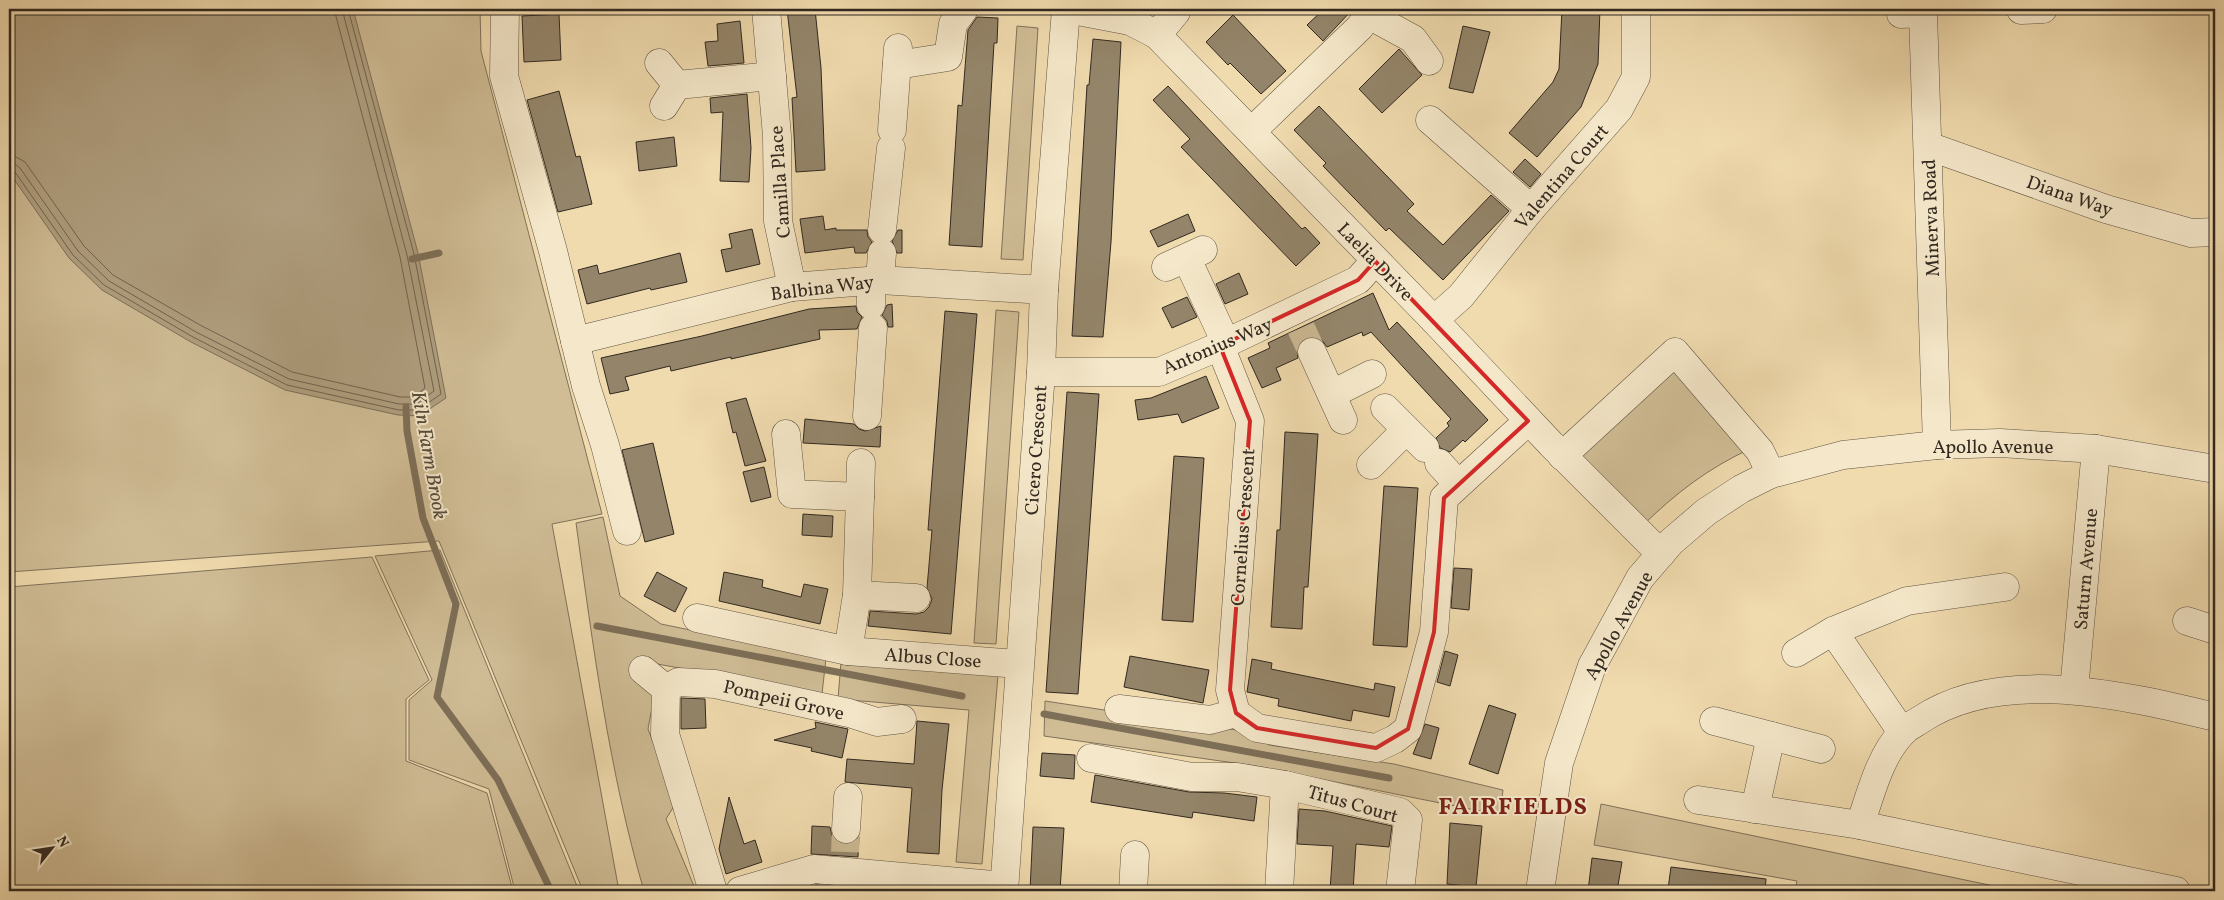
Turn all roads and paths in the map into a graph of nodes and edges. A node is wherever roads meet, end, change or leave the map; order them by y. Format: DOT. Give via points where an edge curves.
graph roads {
  1 [pos="505,9"];
  2 [pos="766,9"];
  3 [pos="964,9"];
  4 [pos="1066,9"];
  5 [pos="1636,9"];
  6 [pos="1176,12"];
  7 [pos="1370,12"];
  8 [pos="1901,14"];
  9 [pos="1157,35"];
  10 [pos="1429,61"];
  11 [pos="659,64"];
  12 [pos="772,76"];
  13 [pos="1430,120"];
  14 [pos="1252,131"];
  15 [pos="1928,146"];
  16 [pos="1530,209"];
  17 [pos="2215,232"];
  18 [pos="1185,259"];
  19 [pos="1376,260"];
  20 [pos="792,287"];
  21 [pos="1044,290"];
  22 [pos="874,298"];
  23 [pos="1434,320"];
  24 [pos="1302,331"];
  25 [pos="575,341"];
  26 [pos="1223,345"];
  27 [pos="1041,372"];
  28 [pos="1372,374"];
  29 [pos="1332,394"];
  30 [pos="1385,408"];
  31 [pos="867,416"];
  32 [pos="1343,420"];
  33 [pos="1528,421"];
  34 [pos="786,434"];
  35 [pos="1938,445"];
  36 [pos="1424,447"];
  37 [pos="2096,449"];
  38 [pos="1562,456"];
  39 [pos="861,463"];
  40 [pos="1371,465"];
  41 [pos="2215,470"];
  42 [pos="1771,474"];
  43 [pos="1458,484"];
  44 [pos="860,497"];
  45 [pos="627,531"];
  46 [pos="1661,554"];
  47 [pos="2005,587"];
  48 [pos="856,596"];
  49 [pos="916,598"];
  50 [pos="697,618"];
  51 [pos="2187,621"];
  52 [pos="2215,630"];
  53 [pos="1833,631"];
  54 [pos="848,651"];
  55 [pos="1796,653"];
  56 [pos="1019,664"];
  57 [pos="643,670"];
  58 [pos="666,689"];
  59 [pos="2074,690"];
  60 [pos="1119,709"];
  61 [pos="1236,713"];
  62 [pos="2215,717"];
  63 [pos="902,719"];
  64 [pos="1714,721"];
  65 [pos="1902,732"];
  66 [pos="1771,736"];
  67 [pos="1821,749"];
  68 [pos="1091,758"];
  69 [pos="1286,785"];
  70 [pos="848,797"];
  71 [pos="1698,800"];
  72 [pos="1755,809"];
  73 [pos="1860,826"];
  74 [pos="1134,855"];
  75 [pos="844,859"];
  76 [pos="1004,889"];
  77 [pos="713,891"];
  78 [pos="740,891"];
  79 [pos="1133,891"];
  80 [pos="1279,891"];
  81 [pos="1400,891"];
  82 [pos="1540,891"];
  83 [pos="2176,891"];
  1 -- 25 [label="street" via="504,76"];
  2 -- 12 [label="street, Camilla Place"];
  3 -- 22 [label="street" via="953,24 948,57 897,56 892,139"];
  4 -- 9 [label="street, Laelia Drive" via="1130,21"];
  4 -- 21 [label="street, Cicero Crescent"];
  5 -- 16 [label="street, Valentina Court" via="1636,76 1632,85 1619,109"];
  6 -- 9 [label="street"];
  7 -- 10 [label="street" via="1413,39"];
  7 -- 14 [label="street" via="1360,27"];
  8 -- 15 [label="street, Minerva Road" via="1923,13"];
  9 -- 14 [label="street, Laelia Drive"];
  11 -- 12 [label="street" via="670,95"];
  12 -- 20 [label="street, Camilla Place" via="777,136 778,221"];
  13 -- 16 [label="street"];
  14 -- 19 [label="street, Laelia Drive"];
  15 -- 17 [label="street, Diana Way" via="2106,209 2191,233"];
  15 -- 35 [label="street, Minerva Road"];
  16 -- 23 [label="street, Valentina Court" via="1461,296"];
  18 -- 26 [label="street, Cornelius Crescent"];
  19 -- 23 [label="street, Laelia Drive"];
  19 -- 24 [label="street, Antonius Way"];
  20 -- 22 [label="street, Balbina Way"];
  20 -- 25 [label="street, Balbina Way"];
  21 -- 22 [label="street, Balbina Way"];
  21 -- 27 [label="street, Cicero Crescent"];
  22 -- 31 [label="street"];
  23 -- 33 [label="street, Laelia Drive"];
  24 -- 26 [label="street, Antonius Way"];
  24 -- 29 [label="street"];
  25 -- 45 [label="street"];
  26 -- 27 [label="street, Antonius Way" via="1159,372"];
  26 -- 61 [label="street, Cornelius Crescent" via="1250,420 1230,690"];
  27 -- 56 [label="street, Cicero Crescent"];
  28 -- 29 [label="street"];
  29 -- 32 [label="street"];
  30 -- 36 [label="street"];
  33 -- 38 [label="street, Laelia Drive"];
  33 -- 43 [label="street"];
  34 -- 44 [label="street" via="792,494"];
  35 -- 37 [label="street, Apollo Avenue" via="2000,443"];
  35 -- 42 [label="street, Apollo Avenue" via="1843,455"];
  36 -- 40 [label="street"];
  36 -- 43 [label="street"];
  37 -- 41 [label="street, Apollo Avenue"];
  37 -- 59 [label="street, Saturn Avenue"];
  38 -- 42 [label="street" via="1675,352 1760,451"];
  38 -- 46 [label="street, Laelia Drive"];
  39 -- 44 [label="street"];
  42 -- 46 [label="street, Apollo Avenue" via="1706,512"];
  43 -- 61 [label="street" via="1444,498 1434,632 1408,729 1376,748 1258,728"];
  44 -- 48 [label="street"];
  46 -- 82 [label="street, Apollo Avenue" via="1640,578 1592,666 1583,691 1559,763"];
  47 -- 53 [label="street" via="1907,601"];
  48 -- 49 [label="street"];
  48 -- 54 [label="street"];
  50 -- 54 [label="street, Albus Close"];
  51 -- 52 [label="street"];
  53 -- 55 [label="street"];
  53 -- 65 [label="street"];
  54 -- 56 [label="street, Albus Close"];
  56 -- 76 [label="street, Cicero Crescent"];
  57 -- 58 [label="street"];
  58 -- 63 [label="street, Pompeii Grove" via="678,682 715,684 877,722"];
  58 -- 77 [label="street" via="665,734"];
  59 -- 62 [label="street" via="2136,699"];
  59 -- 65 [label="street" via="1981,693 1938,708"];
  60 -- 61 [label="street" via="1210,720"];
  64 -- 66 [label="street"];
  65 -- 73 [label="street" via="1880,767"];
  66 -- 67 [label="street"];
  66 -- 72 [label="street"];
  68 -- 69 [label="street, Titus Court" via="1192,776 1237,777"];
  69 -- 80 [label="street, Titus Court"];
  69 -- 81 [label="street, Titus Court" via="1400,812 1408,820"];
  70 -- 75 [label="street"];
  71 -- 72 [label="street"];
  72 -- 73 [label="street"];
  73 -- 83 [label="street"];
  74 -- 79 [label="street"];
  75 -- 76 [label="street"];
  75 -- 78 [label="street"];
}
